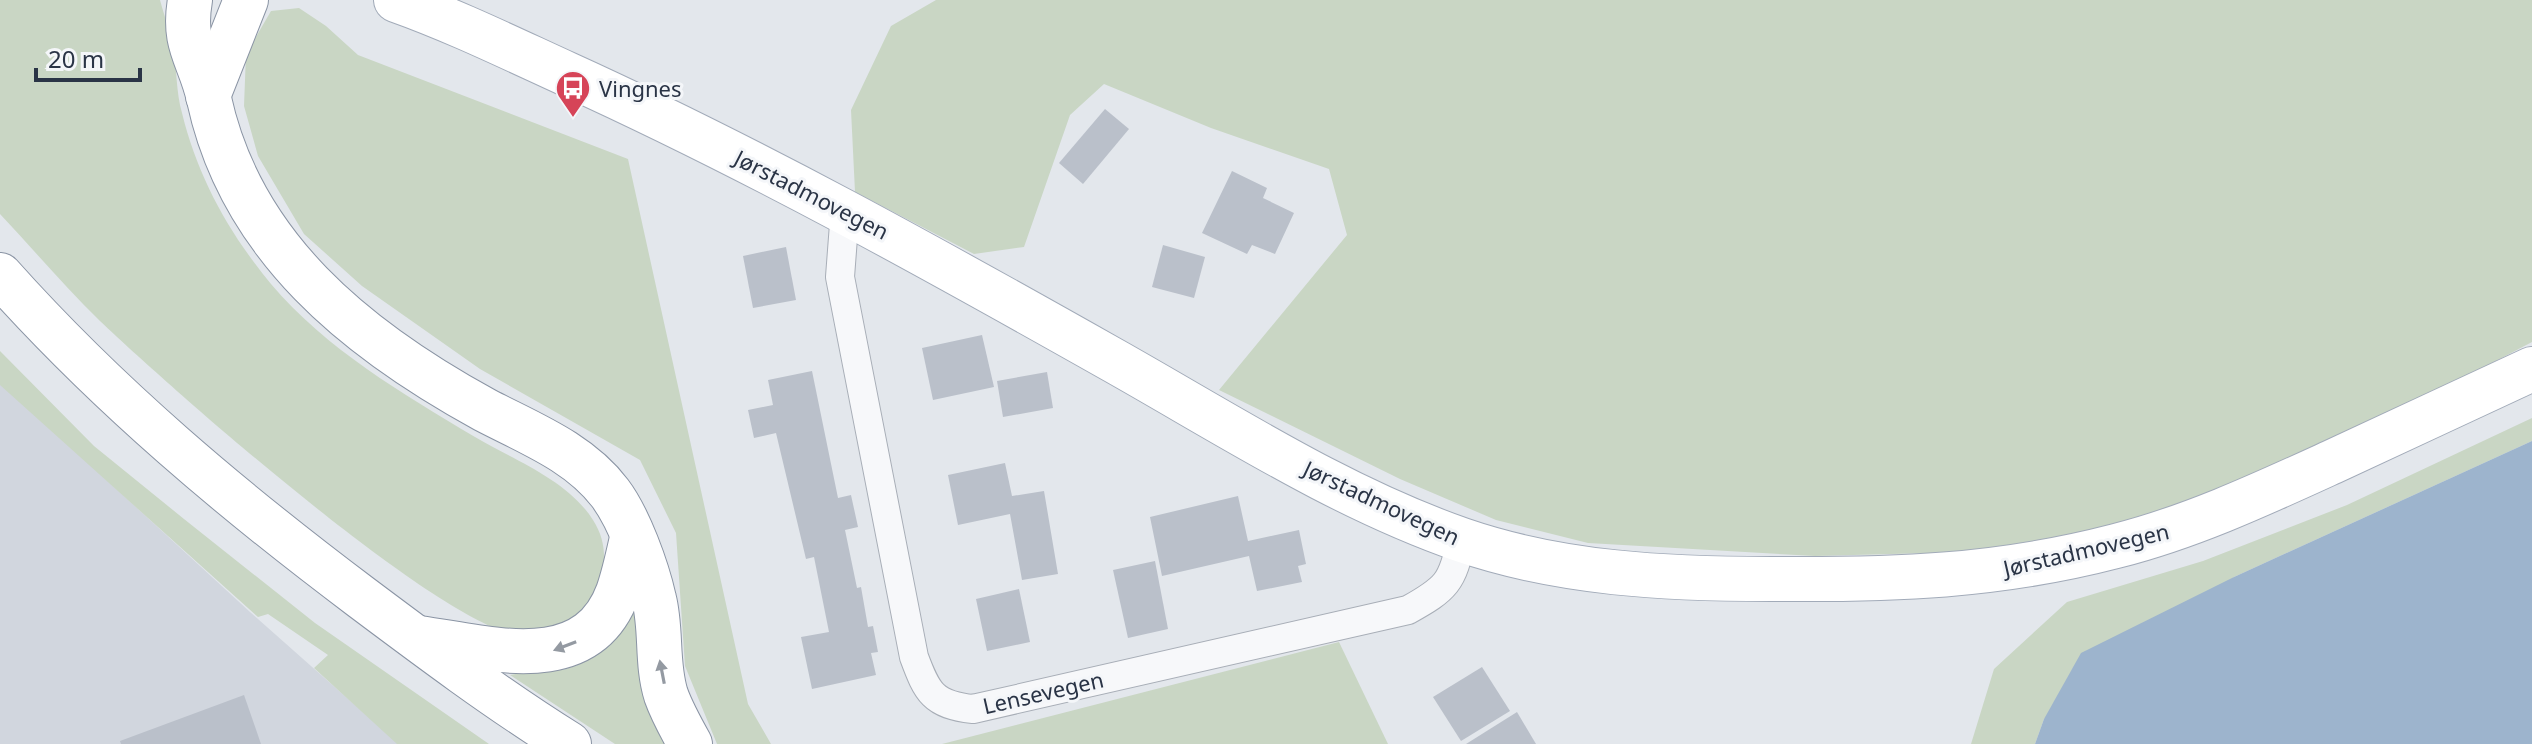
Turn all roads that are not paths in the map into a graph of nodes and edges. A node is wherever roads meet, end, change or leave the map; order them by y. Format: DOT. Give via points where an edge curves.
graph roads {
  1 [pos="190,0"];
  2 [pos="246,0"];
  3 [pos="396,0"];
  4 [pos="208,96"];
  5 [pos="845,211"];
  6 [pos="7,288"];
  7 [pos="2532,369"];
  8 [pos="632,538"];
  9 [pos="1461,540"];
  10 [pos="415,638"];
  11 [pos="569,744"];
  12 [pos="690,744"];
  1 -- 4 [label="main road" via="188,42"];
  2 -- 4 [label="main road"];
  3 -- 5 [label="main road, Jørstadmovegen" via="645,109"];
  4 -- 8 [label="main road" via="235,182 265,232 306,278 418,368 583,465 610,492"];
  5 -- 9 [label="main road, Jørstadmovegen" via="1321,476"];
  5 -- 9 [label="street, Lensevegen" via="840,277 914,657 925,687 951,707 973,709 1408,610 1439,593 1453,576"];
  6 -- 10 [label="main road" via="184,455"];
  7 -- 9 [label="main road, Jørstadmovegen" via="2240,504 2122,544 2045,563 1893,580 1725,579 1612,573 1532,560"];
  8 -- 10 [label="main road, one-way" via="612,604 577,641 533,653"];
  12 -- 8 [label="main road, one-way" via="666,695 655,599"];
  10 -- 11 [label="main road"];
}
